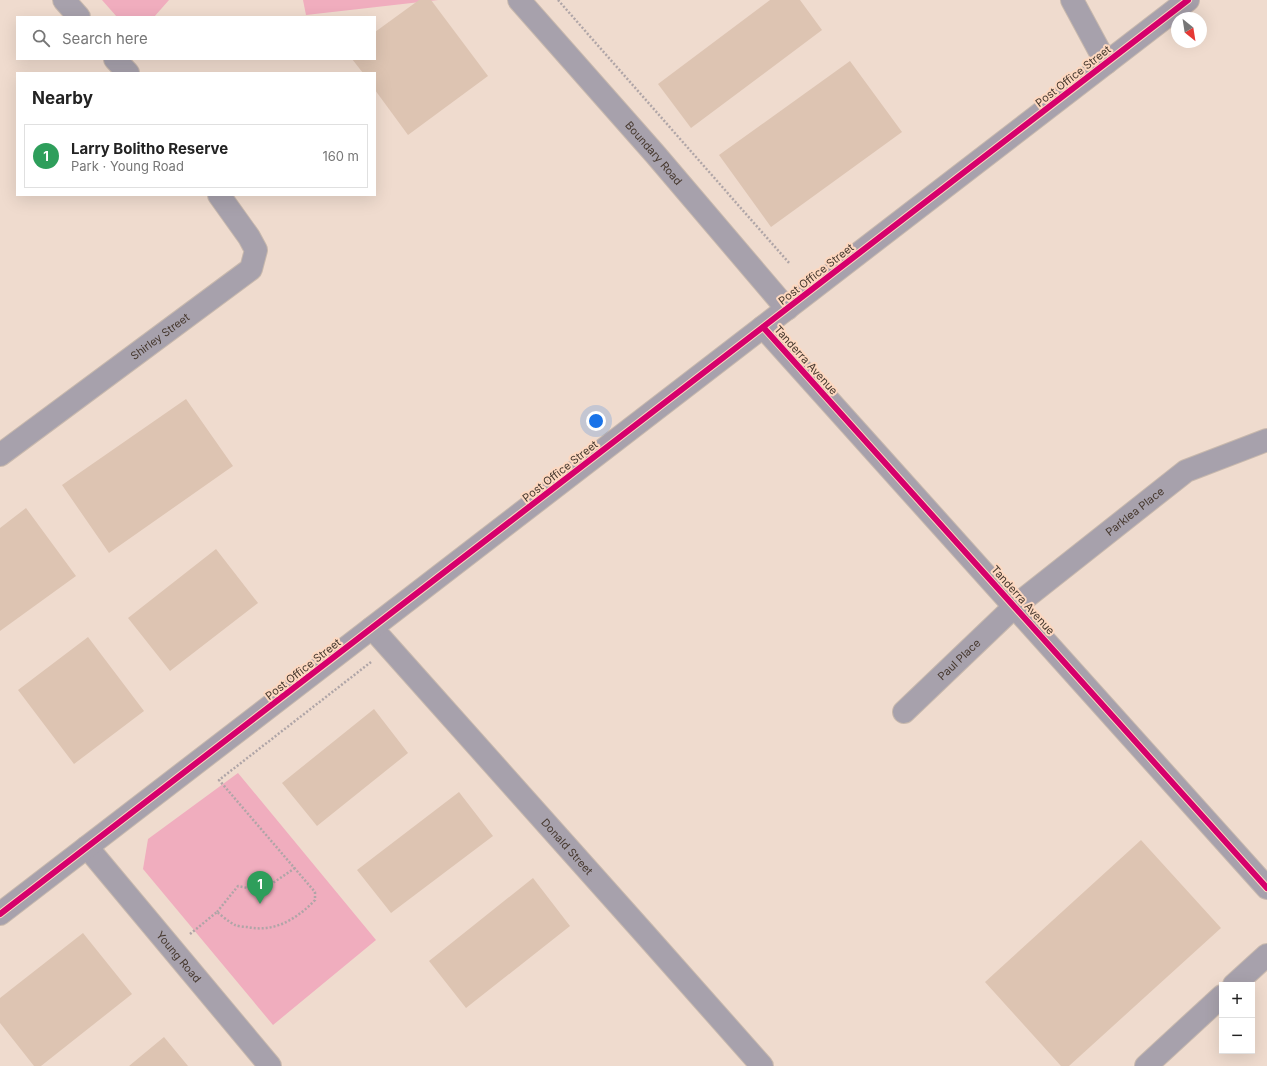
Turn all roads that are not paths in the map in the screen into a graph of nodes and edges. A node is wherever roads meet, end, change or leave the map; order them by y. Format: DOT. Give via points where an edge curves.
graph roads {
  1 [pos="64,0"];
  2 [pos="519,0"];
  3 [pos="1072,0"];
  4 [pos="1188,0"];
  5 [pos="78,16"];
  6 [pos="116,60"];
  7 [pos="1106,64"];
  8 [pos="127,72"];
  9 [pos="220,196"];
  10 [pos="787,309"];
  11 [pos="763,327"];
  12 [pos="1267,440"];
  13 [pos="0,455"];
  14 [pos="1015,606"];
  15 [pos="372,628"];
  16 [pos="904,712"];
  17 [pos="87,847"];
  18 [pos="1267,888"];
  19 [pos="0,914"];
  20 [pos="1267,955"];
  21 [pos="1237,982"];
  22 [pos="1219,999"];
  23 [pos="270,1066"];
  24 [pos="762,1066"];
  25 [pos="1146,1066"];
  1 -- 5 [label="street"];
  2 -- 10 [label="street, Boundary Road"];
  3 -- 7 [label="street"];
  4 -- 7 [label="street, Post Office Street"];
  6 -- 8 [label="street"];
  7 -- 10 [label="street, Post Office Street"];
  9 -- 13 [label="street, Shirley Street" via="256,250 251,269"];
  10 -- 11 [label="street, Post Office Street"];
  11 -- 14 [label="street, Tanderra Avenue"];
  11 -- 15 [label="street, Post Office Street"];
  12 -- 14 [label="street, Parklea Place" via="1186,471"];
  14 -- 16 [label="street, Paul Place"];
  14 -- 18 [label="street, Tanderra Avenue"];
  15 -- 17 [label="street, Post Office Street"];
  15 -- 24 [label="street, Donald Street"];
  17 -- 19 [label="street, Post Office Street"];
  17 -- 23 [label="street, Young Road"];
  20 -- 21 [label="street"];
  22 -- 25 [label="street"];
}
